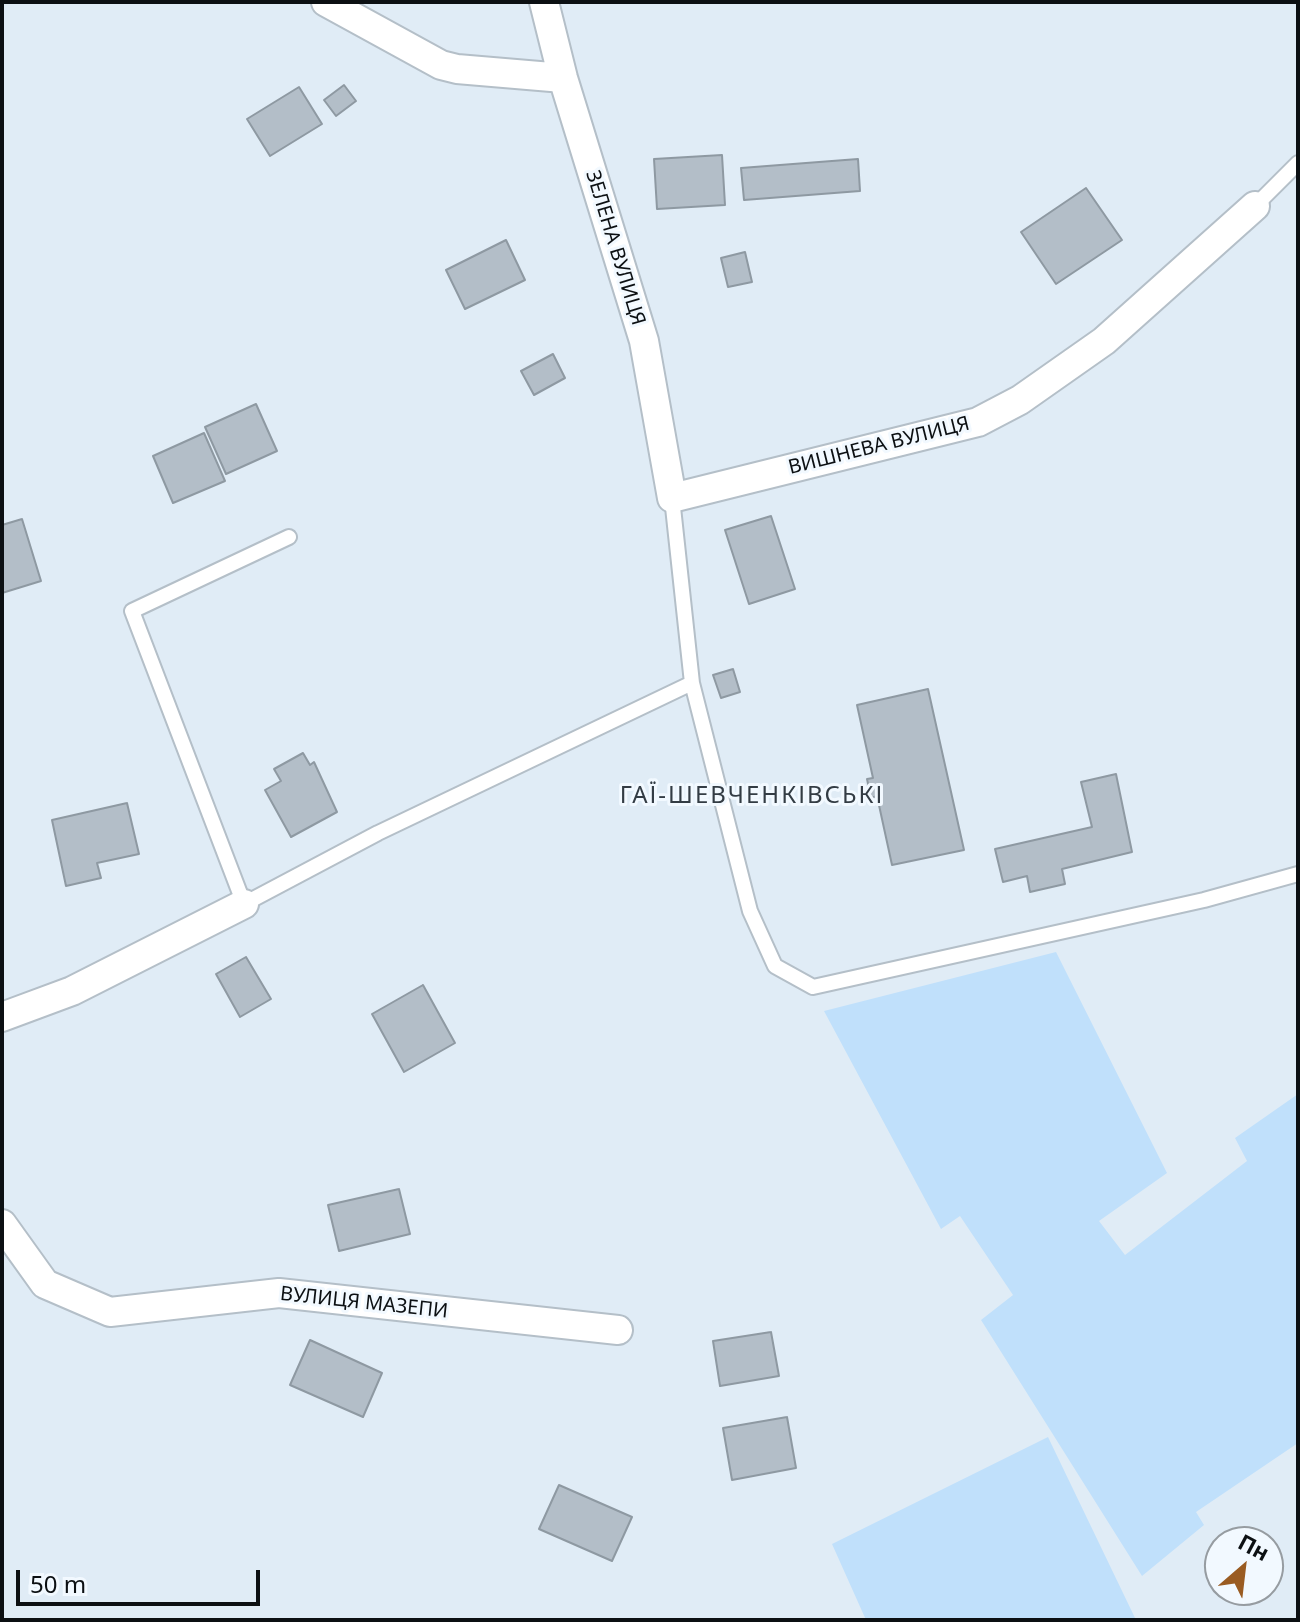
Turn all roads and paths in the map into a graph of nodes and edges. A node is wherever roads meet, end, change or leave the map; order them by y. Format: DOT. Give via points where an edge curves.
graph roads {
  1 [pos="326,2"];
  2 [pos="544,2"];
  3 [pos="563,78"];
  4 [pos="1298,163"];
  5 [pos="1255,206"];
  6 [pos="672,498"];
  7 [pos="289,537"];
  8 [pos="692,683"];
  9 [pos="1298,874"];
  10 [pos="244,904"];
  11 [pos="2,1017"];
  12 [pos="2,1224"];
  13 [pos="618,1330"];
  1 -- 3 [label="street" via="441,65"];
  2 -- 3 [label="street, ЗЕЛЕНА ВУЛИЦЯ"];
  3 -- 6 [label="street, ЗЕЛЕНА ВУЛИЦЯ" via="644,341"];
  4 -- 5 [label="lane"];
  5 -- 6 [label="street, ВИШНЕВА ВУЛИЦЯ" via="1104,341 1020,400 978,422"];
  6 -- 8 [label="lane"];
  7 -- 10 [label="lane" via="132,611"];
  8 -- 9 [label="lane" via="750,911 775,966 813,987"];
  8 -- 10 [label="lane" via="392,826"];
  10 -- 11 [label="street" via="72,991"];
  12 -- 13 [label="street, ВУЛИЦЯ МАЗЕПИ" via="45,1284 110,1312 279,1293"];
}
